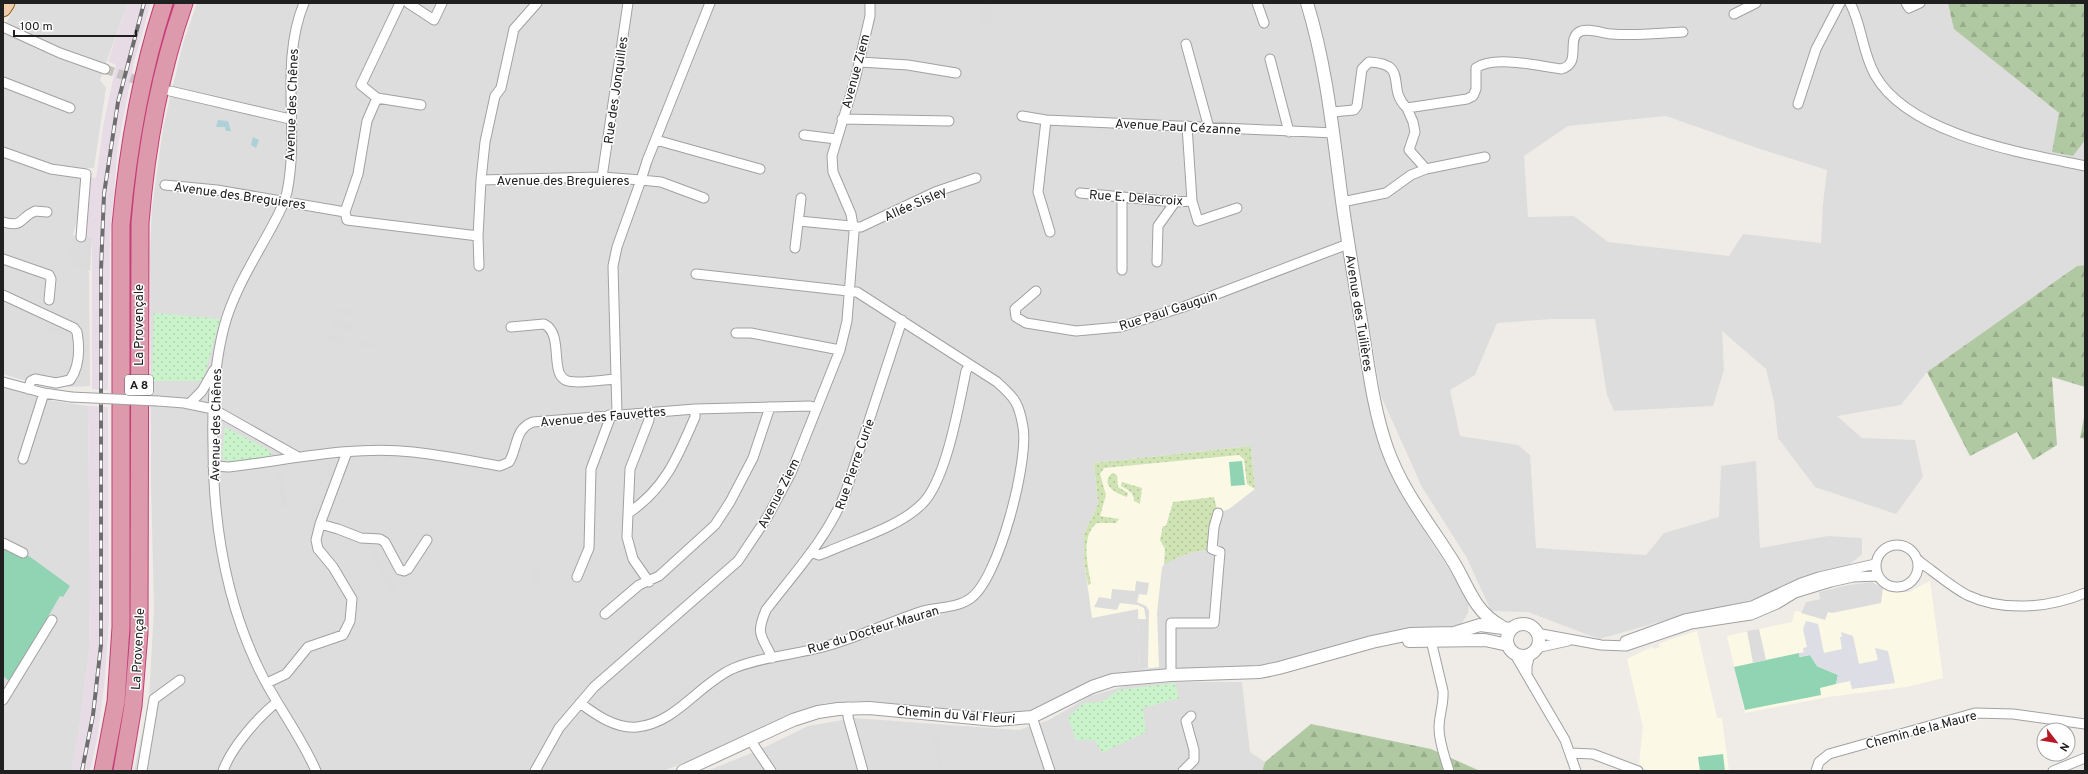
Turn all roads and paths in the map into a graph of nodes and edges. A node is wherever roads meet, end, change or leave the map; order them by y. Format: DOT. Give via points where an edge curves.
graph roads {
  1 [pos="6,3"];
  2 [pos="164,3"];
  3 [pos="184,3"];
  4 [pos="304,3"];
  5 [pos="400,3"];
  6 [pos="408,3"];
  7 [pos="442,3"];
  8 [pos="537,3"];
  9 [pos="628,3"];
  10 [pos="710,3"];
  11 [pos="870,3"];
  12 [pos="1257,3"];
  13 [pos="1307,3"];
  14 [pos="1756,3"];
  15 [pos="1840,3"];
  16 [pos="1850,3"];
  17 [pos="1906,3"];
  18 [pos="1920,3"];
  19 [pos="3,10"];
  20 [pos="1734,14"];
  21 [pos="1264,23"];
  22 [pos="3,27"];
  23 [pos="1683,32"];
  24 [pos="1186,44"];
  25 [pos="1270,59"];
  26 [pos="860,62"];
  27 [pos="106,68"];
  28 [pos="956,73"];
  29 [pos="3,82"];
  30 [pos="170,91"];
  31 [pos="377,98"];
  32 [pos="1798,104"];
  33 [pos="421,105"];
  34 [pos="70,108"];
  35 [pos="1408,108"];
  36 [pos="1332,112"];
  37 [pos="1022,116"];
  38 [pos="290,119"];
  39 [pos="842,119"];
  40 [pos="1046,120"];
  41 [pos="949,121"];
  42 [pos="1186,126"];
  43 [pos="1209,128"];
  44 [pos="1290,132"];
  45 [pos="1334,133"];
  46 [pos="804,135"];
  47 [pos="836,139"];
  48 [pos="656,140"];
  49 [pos="3,152"];
  50 [pos="1485,157"];
  51 [pos="2085,166"];
  52 [pos="760,169"];
  53 [pos="1426,169"];
  54 [pos="602,177"];
  55 [pos="976,178"];
  56 [pos="481,180"];
  57 [pos="641,180"];
  58 [pos="165,185"];
  59 [pos="1080,193"];
  60 [pos="1122,197"];
  61 [pos="704,198"];
  62 [pos="801,198"];
  63 [pos="285,201"];
  64 [pos="1192,201"];
  65 [pos="1175,202"];
  66 [pos="1342,202"];
  67 [pos="1237,208"];
  68 [pos="47,212"];
  69 [pos="345,212"];
  70 [pos="799,221"];
  71 [pos="3,222"];
  72 [pos="853,227"];
  73 [pos="1050,232"];
  74 [pos="478,236"];
  75 [pos="81,237"];
  76 [pos="1348,244"];
  77 [pos="795,248"];
  78 [pos="3,259"];
  79 [pos="1157,262"];
  80 [pos="479,266"];
  81 [pos="1122,270"];
  82 [pos="696,274"];
  83 [pos="850,291"];
  84 [pos="1036,291"];
  85 [pos="3,296"];
  86 [pos="49,300"];
  87 [pos="902,320"];
  88 [pos="511,327"];
  89 [pos="736,333"];
  90 [pos="840,350"];
  91 [pos="970,365"];
  92 [pos="216,368"];
  93 [pos="615,379"];
  94 [pos="3,382"];
  95 [pos="28,389"];
  96 [pos="44,393"];
  97 [pos="189,404"];
  98 [pos="770,407"];
  99 [pos="213,408"];
  100 [pos="817,408"];
  101 [pos="695,409"];
  102 [pos="649,412"];
  103 [pos="613,415"];
  104 [pos="347,452"];
  105 [pos="298,458"];
  106 [pos="23,459"];
  107 [pos="213,466"];
  108 [pos="630,512"];
  109 [pos="1218,513"];
  110 [pos="320,524"];
  111 [pos="427,540"];
  112 [pos="3,543"];
  113 [pos="811,552"];
  114 [pos="22,553"];
  115 [pos="1917,559"];
  116 [pos="1875,564"];
  117 [pos="1878,576"];
  118 [pos="576,577"];
  119 [pos="1939,577"];
  120 [pos="1913,580"];
  121 [pos="649,582"];
  122 [pos="2085,593"];
  123 [pos="1474,602"];
  124 [pos="605,614"];
  125 [pos="52,620"];
  126 [pos="1474,626"];
  127 [pos="1507,628"];
  128 [pos="1536,633"];
  129 [pos="1430,637"];
  130 [pos="1485,640"];
  131 [pos="1570,640"];
  132 [pos="1616,646"];
  133 [pos="1511,649"];
  134 [pos="1533,651"];
  135 [pos="772,658"];
  136 [pos="1171,675"];
  137 [pos="1527,675"];
  138 [pos="180,680"];
  139 [pos="266,683"];
  140 [pos="3,700"];
  141 [pos="277,702"];
  142 [pos="580,703"];
  143 [pos="848,707"];
  144 [pos="1191,716"];
  145 [pos="1032,717"];
  146 [pos="2085,724"];
  147 [pos="751,741"];
  148 [pos="1570,753"];
  149 [pos="2085,758"];
  150 [pos="103,771"];
  151 [pos="122,771"];
  152 [pos="142,771"];
  153 [pos="223,771"];
  154 [pos="316,771"];
  155 [pos="535,771"];
  156 [pos="683,771"];
  157 [pos="771,771"];
  158 [pos="863,771"];
  159 [pos="1050,771"];
  160 [pos="1182,771"];
  161 [pos="1449,771"];
  162 [pos="1576,771"];
  163 [pos="1638,771"];
  164 [pos="1816,771"];
  165 [pos="2053,771"];
  1 -- 19 [label="main road"];
  2 -- 150 [label="highway, La Provençale / A 8" via="135,113 121,225 121,628 116,702"];
  3 -- 151 [label="highway, La Provençale / A 8" via="173,34 154,114 146,156 140,223 139,632 133,706"];
  4 -- 38 [label="street, Avenue des Chênes" via="292,50"];
  5 -- 31 [label="street" via="361,85"];
  6 -- 7 [label="street" via="434,20"];
  8 -- 56 [label="street" via="514,29 501,88 495,96"];
  9 -- 54 [label="street, Rue des Jonquilles"];
  10 -- 48 [label="street, Avenue des Breguieres"];
  11 -- 26 [label="street, Avenue Ziem" via="870,16"];
  12 -- 21 [label="street"];
  13 -- 36 [label="street, Avenue des Tuilières" via="1320,48"];
  14 -- 20 [label="street"];
  15 -- 32 [label="street" via="1816,49"];
  16 -- 51 [label="street" via="1859,22 1875,75 1894,98 1907,108 1950,131 2024,153"];
  17 -- 18 [label="street" via="1910,8"];
  22 -- 27 [label="street" via="60,53"];
  23 -- 35 [label="street" via="1613,34 1582,30 1575,37 1571,63 1567,67 1561,69 1503,62 1481,64 1476,68 1474,96"];
  24 -- 43 [label="street"];
  25 -- 44 [label="street"];
  26 -- 28 [label="street" via="908,65"];
  26 -- 39 [label="street, Avenue Ziem"];
  29 -- 34 [label="street"];
  30 -- 38 [label="street"];
  31 -- 33 [label="street"];
  31 -- 69 [label="street" via="367,121 358,174"];
  35 -- 36 [label="street" via="1399,99 1390,66 1369,62 1362,70 1357,106 1354,110"];
  35 -- 53 [label="street" via="1415,132 1409,150"];
  36 -- 45 [label="street, Avenue des Tuilières"];
  37 -- 40 [label="street, Avenue Paul Cézanne"];
  38 -- 63 [label="street, Avenue des Chênes" via="289,180"];
  39 -- 41 [label="street"];
  39 -- 47 [label="street, Avenue Ziem"];
  40 -- 42 [label="street, Avenue Paul Cézanne"];
  40 -- 73 [label="street" via="1038,192"];
  42 -- 43 [label="street, Avenue Paul Cézanne"];
  42 -- 64 [label="street"];
  43 -- 44 [label="street, Avenue Paul Cézanne"];
  44 -- 45 [label="street, Avenue Paul Cézanne"];
  45 -- 66 [label="street, Avenue des Tuilières"];
  46 -- 47 [label="street"];
  47 -- 72 [label="street, Avenue Ziem" via="832,156 833,172 851,214"];
  48 -- 52 [label="street"];
  48 -- 57 [label="street, Avenue des Breguieres"];
  49 -- 75 [label="street" via="51,169 86,174"];
  50 -- 53 [label="street"];
  53 -- 66 [label="street" via="1411,175 1386,193"];
  54 -- 56 [label="street, Avenue des Breguieres"];
  54 -- 57 [label="street, Avenue des Breguieres"];
  55 -- 72 [label="street, Allée Sisley" via="936,192 861,227"];
  56 -- 74 [label="street, Avenue des Breguieres"];
  57 -- 61 [label="street" via="661,182"];
  57 -- 93 [label="street" via="617,247 613,266"];
  58 -- 63 [label="street, Avenue des Breguieres"];
  59 -- 60 [label="street, Rue E. Delacroix"];
  60 -- 65 [label="street, Rue E. Delacroix"];
  60 -- 81 [label="street"];
  62 -- 70 [label="street"];
  63 -- 69 [label="street, Avenue des Breguieres"];
  63 -- 92 [label="street, Avenue des Chênes" via="233,302 222,334"];
  64 -- 65 [label="street, Rue E. Delacroix"];
  64 -- 67 [label="street" via="1198,221"];
  65 -- 79 [label="street" via="1158,226"];
  66 -- 76 [label="street, Avenue des Tuilières"];
  68 -- 71 [label="street" via="35,211 14,225"];
  69 -- 74 [label="street, Avenue des Breguieres" via="347,220"];
  70 -- 72 [label="street"];
  70 -- 77 [label="street"];
  72 -- 83 [label="street, Avenue Ziem"];
  74 -- 80 [label="street"];
  76 -- 84 [label="street, Rue Paul Gauguin" via="1182,307 1120,327 1076,331 1026,323 1016,317 1015,308"];
  76 -- 123 [label="street, Avenue des Tuilières" via="1370,373 1387,446 1413,502 1454,563"];
  78 -- 86 [label="street" via="49,275"];
  82 -- 83 [label="street, Rue du Docteur Mauran"];
  83 -- 87 [label="street, Rue du Docteur Mauran" via="864,295"];
  83 -- 90 [label="street, Avenue Ziem" via="848,315"];
  85 -- 95 [label="street" via="74,328 77,332 78,359 75,374 70,380 56,383 35,379 31,381"];
  87 -- 91 [label="street, Rue du Docteur Mauran"];
  87 -- 113 [label="street, Rue Pierre Curie" via="841,505 825,534"];
  88 -- 93 [label="street" via="544,324 549,327 554,334 559,373 564,379 572,382"];
  89 -- 90 [label="street" via="751,333"];
  90 -- 100 [label="street, Avenue Ziem"];
  91 -- 113 [label="street" via="966,371 940,474 929,497 900,520 819,555"];
  91 -- 135 [label="street, Rue du Docteur Mauran" via="997,382 1015,399 1023,428 1019,480 1006,530 980,591 961,603 924,611 823,647"];
  92 -- 97 [label="street" via="202,391"];
  92 -- 99 [label="street, Avenue des Chênes"];
  93 -- 103 [label="street"];
  94 -- 95 [label="street"];
  95 -- 96 [label="street"];
  96 -- 97 [label="street, bridge"];
  96 -- 106 [label="street"];
  97 -- 99 [label="street"];
  98 -- 100 [label="street, Avenue des Fauvettes"];
  98 -- 101 [label="street, Avenue des Fauvettes"];
  98 -- 121 [label="street" via="753,458 718,521 659,576"];
  99 -- 105 [label="street"];
  99 -- 107 [label="street, Avenue des Chênes"];
  100 -- 142 [label="street, Avenue Ziem" via="780,494 743,555"];
  101 -- 102 [label="street, Avenue des Fauvettes"];
  101 -- 108 [label="street" via="695,417 665,479 655,492"];
  102 -- 103 [label="street, Avenue des Fauvettes"];
  102 -- 108 [label="street" via="649,420 630,469"];
  103 -- 104 [label="street, Avenue des Fauvettes" via="529,423 518,435 512,458 504,465 412,451"];
  103 -- 118 [label="street" via="591,469 589,548"];
  104 -- 105 [label="street, Avenue des Fauvettes"];
  104 -- 110 [label="street"];
  105 -- 107 [label="street, Avenue des Fauvettes" via="236,466"];
  107 -- 139 [label="street, Avenue des Chênes" via="217,531 224,570 241,626"];
  108 -- 121 [label="street" via="630,552"];
  109 -- 136 [label="street" via="1212,549 1220,552 1214,623 1172,623"];
  110 -- 111 [label="street" via="361,538 380,539 385,542 400,570 404,571 408,569"];
  110 -- 139 [label="street" via="316,540 318,549 333,567 352,599 350,621 343,635 308,647 286,674"];
  112 -- 114 [label="street"];
  113 -- 135 [label="street, Rue Pierre Curie" via="766,610 762,620 760,636"];
  115 -- 116 [label="street" via="1908,547 1894,544 1881,551"];
  115 -- 119 [label="street"];
  115 -- 120 [label="street" via="1918,569"];
  116 -- 117 [label="street"];
  116 -- 132 [label="street" via="1801,583 1752,606 1685,619"];
  117 -- 120 [label="street" via="1891,586 1903,586"];
  117 -- 132 [label="street" via="1853,577 1830,582 1750,615 1691,624 1639,643"];
  119 -- 120 [label="street" via="1928,574"];
  119 -- 122 [label="street" via="1968,595 2005,604 2036,606"];
  121 -- 124 [label="street" via="639,585"];
  123 -- 126 [label="street, Avenue des Tuilières"];
  123 -- 127 [label="street, Avenue des Tuilières" via="1490,620"];
  125 -- 140 [label="street"];
  126 -- 127 [label="street, Chemin du Val Fleuri"];
  126 -- 129 [label="street, Chemin du Val Fleuri"];
  126 -- 130 [label="street"];
  127 -- 128 [label="street" via="1526,625"];
  127 -- 133 [label="street"];
  128 -- 131 [label="street"];
  128 -- 134 [label="street" via="1538,639"];
  129 -- 130 [label="street, Chemin du Val Fleuri"];
  129 -- 136 [label="street, Chemin du Val Fleuri" via="1372,642 1260,672"];
  129 -- 161 [label="street" via="1443,691 1439,737"];
  130 -- 133 [label="street, Chemin du Val Fleuri"];
  131 -- 132 [label="street"];
  131 -- 134 [label="street"];
  133 -- 134 [label="street" via="1521,656"];
  133 -- 137 [label="street"];
  134 -- 137 [label="street" via="1527,666"];
  135 -- 142 [label="street, Rue du Docteur Mauran" via="735,668 719,676 671,715 648,725 617,725"];
  136 -- 145 [label="street, Chemin du Val Fleuri" via="1122,678 1104,682"];
  137 -- 148 [label="street"];
  138 -- 152 [label="street" via="154,699"];
  139 -- 141 [label="street, Avenue des Chênes"];
  141 -- 153 [label="street" via="266,710 236,748"];
  141 -- 154 [label="street, Avenue des Chênes"];
  142 -- 155 [label="street, Avenue Ziem" via="559,728"];
  143 -- 145 [label="street, Chemin du Val Fleuri" via="995,720"];
  143 -- 147 [label="street, Chemin du Val Fleuri" via="802,717"];
  143 -- 158 [label="street" via="848,717"];
  144 -- 160 [label="street" via="1186,721 1194,750 1194,760"];
  145 -- 159 [label="street"];
  146 -- 164 [label="street, Chemin de la Maure" via="2013,714 1975,713 1829,754 1819,762"];
  147 -- 156 [label="street, Chemin du Val Fleuri"];
  147 -- 157 [label="street"];
  148 -- 162 [label="street"];
  148 -- 163 [label="street" via="1593,754"];
  149 -- 165 [label="street"];
}
